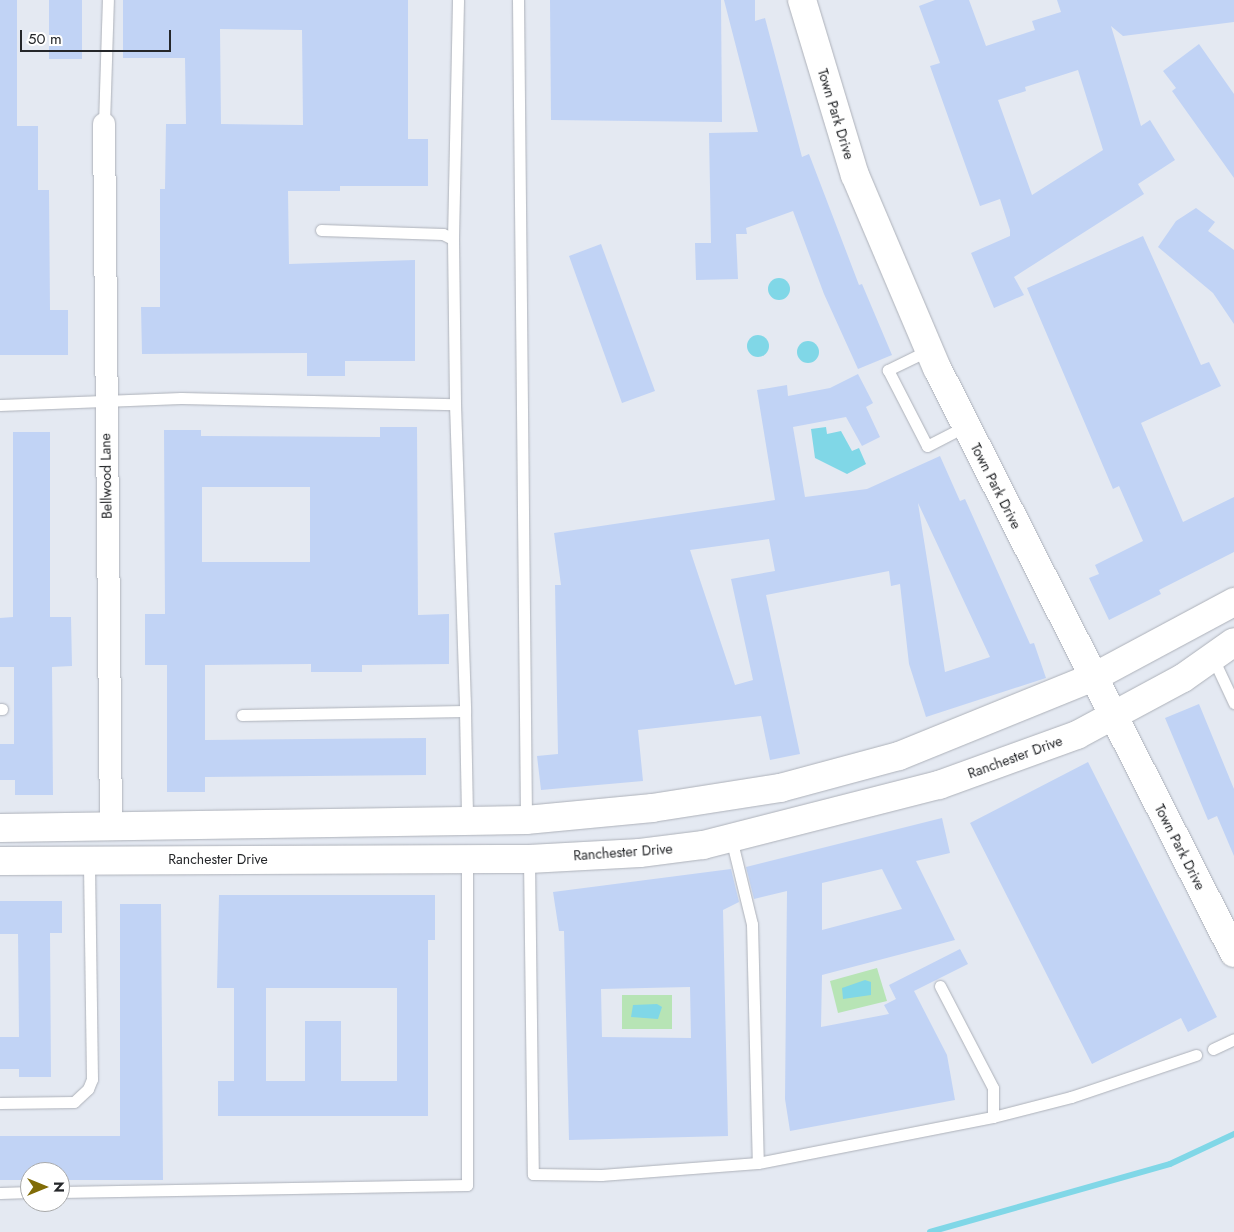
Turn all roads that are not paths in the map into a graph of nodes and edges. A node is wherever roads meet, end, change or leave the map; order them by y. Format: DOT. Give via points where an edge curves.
graph roads {
  1 [pos="108,0"];
  2 [pos="458,0"];
  3 [pos="518,0"];
  4 [pos="802,0"];
  5 [pos="104,124"];
  6 [pos="321,230"];
  7 [pos="454,239"];
  8 [pos="929,350"];
  9 [pos="105,400"];
  10 [pos="456,404"];
  11 [pos="0,405"];
  12 [pos="966,426"];
  13 [pos="1234,602"];
  14 [pos="1223,649"];
  15 [pos="1094,677"];
  16 [pos="1234,703"];
  17 [pos="465,711"];
  18 [pos="1112,713"];
  19 [pos="242,715"];
  20 [pos="780,788"];
  21 [pos="467,820"];
  22 [pos="526,820"];
  23 [pos="790,822"];
  24 [pos="111,827"];
  25 [pos="193,827"];
  26 [pos="0,828"];
  27 [pos="731,838"];
  28 [pos="467,857"];
  29 [pos="529,859"];
  30 [pos="89,860"];
  31 [pos="193,860"];
  32 [pos="0,861"];
  33 [pos="1234,953"];
  34 [pos="940,986"];
  35 [pos="1234,1039"];
  36 [pos="1213,1049"];
  37 [pos="1196,1055"];
  38 [pos="0,1103"];
  39 [pos="993,1117"];
  40 [pos="758,1163"];
  41 [pos="20,1192"];
  42 [pos="70,1192"];
  43 [pos="0,1193"];
  1 -- 5 [label="lane"];
  2 -- 7 [label="lane"];
  3 -- 22 [label="lane"];
  4 -- 8 [label="street, Town Park Drive" via="855,175"];
  5 -- 9 [label="street, Bellwood Lane"];
  6 -- 7 [label="lane" via="443,234"];
  7 -- 10 [label="lane"];
  8 -- 12 [label="street, Town Park Drive"];
  8 -- 12 [label="lane" via="888,370 927,446"];
  9 -- 10 [label="lane" via="180,398"];
  9 -- 11 [label="lane" via="46,406"];
  9 -- 24 [label="street, Bellwood Lane"];
  10 -- 17 [label="lane"];
  12 -- 15 [label="street, Town Park Drive"];
  13 -- 15 [label="street"];
  14 -- 16 [label="lane"];
  14 -- 18 [label="street, Ranchester Drive" via="1184,678"];
  15 -- 18 [label="street, Town Park Drive"];
  15 -- 20 [label="street" via="900,756"];
  17 -- 19 [label="lane"];
  17 -- 21 [label="lane"];
  18 -- 23 [label="street, Ranchester Drive" via="1077,735 939,785"];
  18 -- 33 [label="street, Town Park Drive"];
  20 -- 22 [label="street" via="652,808"];
  20 -- 23 [label="street"];
  21 -- 22 [label="street"];
  21 -- 25 [label="street"];
  21 -- 28 [label="street"];
  23 -- 27 [label="street, Ranchester Drive"];
  24 -- 25 [label="street"];
  24 -- 26 [label="street"];
  25 -- 31 [label="street"];
  27 -- 29 [label="street, Ranchester Drive" via="640,853"];
  27 -- 40 [label="lane" via="753,933"];
  28 -- 29 [label="street, Ranchester Drive"];
  28 -- 31 [label="street, Ranchester Drive"];
  28 -- 42 [label="lane" via="467,1185"];
  29 -- 40 [label="lane" via="533,1174 601,1175"];
  30 -- 31 [label="street, Ranchester Drive"];
  30 -- 32 [label="street, Ranchester Drive"];
  30 -- 38 [label="lane" via="92,1079 88,1089 74,1102"];
  34 -- 39 [label="lane" via="993,1088"];
  35 -- 36 [label="lane"];
  37 -- 39 [label="lane" via="1071,1097"];
  39 -- 40 [label="lane"];
  41 -- 43 [label="lane"];
}
